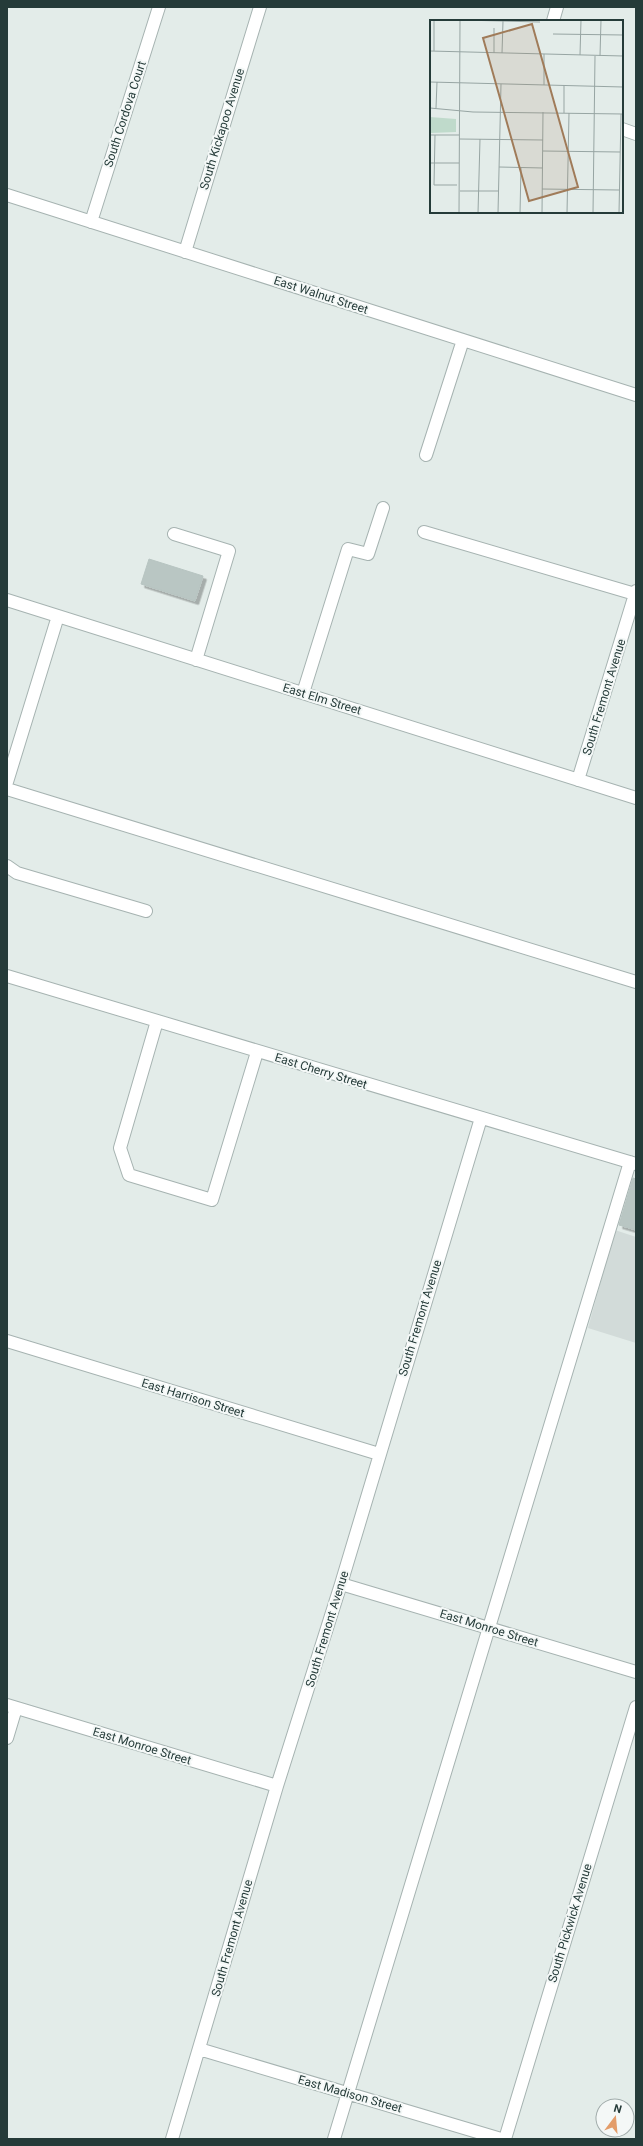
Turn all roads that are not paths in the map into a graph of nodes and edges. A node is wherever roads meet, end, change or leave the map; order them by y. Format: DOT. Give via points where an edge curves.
graph roads {
  1 [pos="159,7"];
  2 [pos="260,7"];
  3 [pos="557,7"];
  4 [pos="553,20"];
  5 [pos="623,129"];
  6 [pos="636,134"];
  7 [pos="7,195"];
  8 [pos="91,222"];
  9 [pos="185,252"];
  10 [pos="462,340"];
  11 [pos="636,395"];
  12 [pos="426,455"];
  13 [pos="383,508"];
  14 [pos="424,532"];
  15 [pos="174,534"];
  16 [pos="636,592"];
  17 [pos="7,600"];
  18 [pos="58,616"];
  19 [pos="196,660"];
  20 [pos="303,693"];
  21 [pos="578,780"];
  22 [pos="7,782"];
  23 [pos="7,789"];
  24 [pos="636,798"];
  25 [pos="7,866"];
  26 [pos="146,911"];
  27 [pos="7,976"];
  28 [pos="636,982"];
  29 [pos="156,1021"];
  30 [pos="257,1052"];
  31 [pos="481,1118"];
  32 [pos="633,1163"];
  33 [pos="7,1341"];
  34 [pos="379,1454"];
  35 [pos="341,1584"];
  36 [pos="489,1628"];
  37 [pos="636,1672"];
  38 [pos="12,1707"];
  39 [pos="636,1707"];
  40 [pos="7,1738"];
  41 [pos="277,1786"];
  42 [pos="199,2050"];
  43 [pos="348,2094"];
  44 [pos="172,2139"];
  45 [pos="334,2139"];
  46 [pos="501,2139"];
  47 [pos="505,2139"];
  1 -- 8 [label="street, South Cordova Court"];
  2 -- 9 [label="street, South Kickapoo Avenue"];
  3 -- 4 [label="street"];
  5 -- 6 [label="street"];
  7 -- 8 [label="street, East Walnut Street"];
  8 -- 9 [label="street, East Walnut Street"];
  9 -- 10 [label="street, East Walnut Street"];
  10 -- 11 [label="street, East Walnut Street"];
  10 -- 12 [label="street"];
  13 -- 20 [label="street" via="368,554 348,549"];
  14 -- 16 [label="street"];
  15 -- 19 [label="street" via="229,551"];
  16 -- 21 [label="street, South Fremont Avenue"];
  17 -- 18 [label="street, East Elm Street"];
  18 -- 19 [label="street, East Elm Street"];
  18 -- 22 [label="street"];
  19 -- 20 [label="street, East Elm Street"];
  20 -- 21 [label="street, East Elm Street"];
  21 -- 24 [label="street, East Elm Street"];
  23 -- 28 [label="street"];
  25 -- 26 [label="street" via="17,873"];
  27 -- 29 [label="street, East Cherry Street"];
  29 -- 30 [label="street, East Cherry Street"];
  29 -- 30 [label="street" via="120,1148 129,1175 212,1200"];
  30 -- 31 [label="street, East Cherry Street"];
  31 -- 32 [label="street, East Cherry Street"];
  31 -- 34 [label="street, South Fremont Avenue"];
  32 -- 36 [label="street"];
  33 -- 34 [label="street, East Harrison Street"];
  34 -- 35 [label="street, South Fremont Avenue"];
  35 -- 36 [label="street, East Monroe Street"];
  35 -- 41 [label="street, South Fremont Avenue"];
  36 -- 37 [label="street, East Monroe Street"];
  36 -- 43 [label="street"];
  38 -- 40 [label="street"];
  38 -- 41 [label="street, East Monroe Street"];
  39 -- 47 [label="street, South Pickwick Avenue"];
  41 -- 42 [label="street, South Fremont Avenue"];
  42 -- 43 [label="street, East Madison Street"];
  42 -- 44 [label="street, South Fremont Avenue"];
  43 -- 45 [label="street"];
  43 -- 46 [label="street, East Madison Street"];
}
